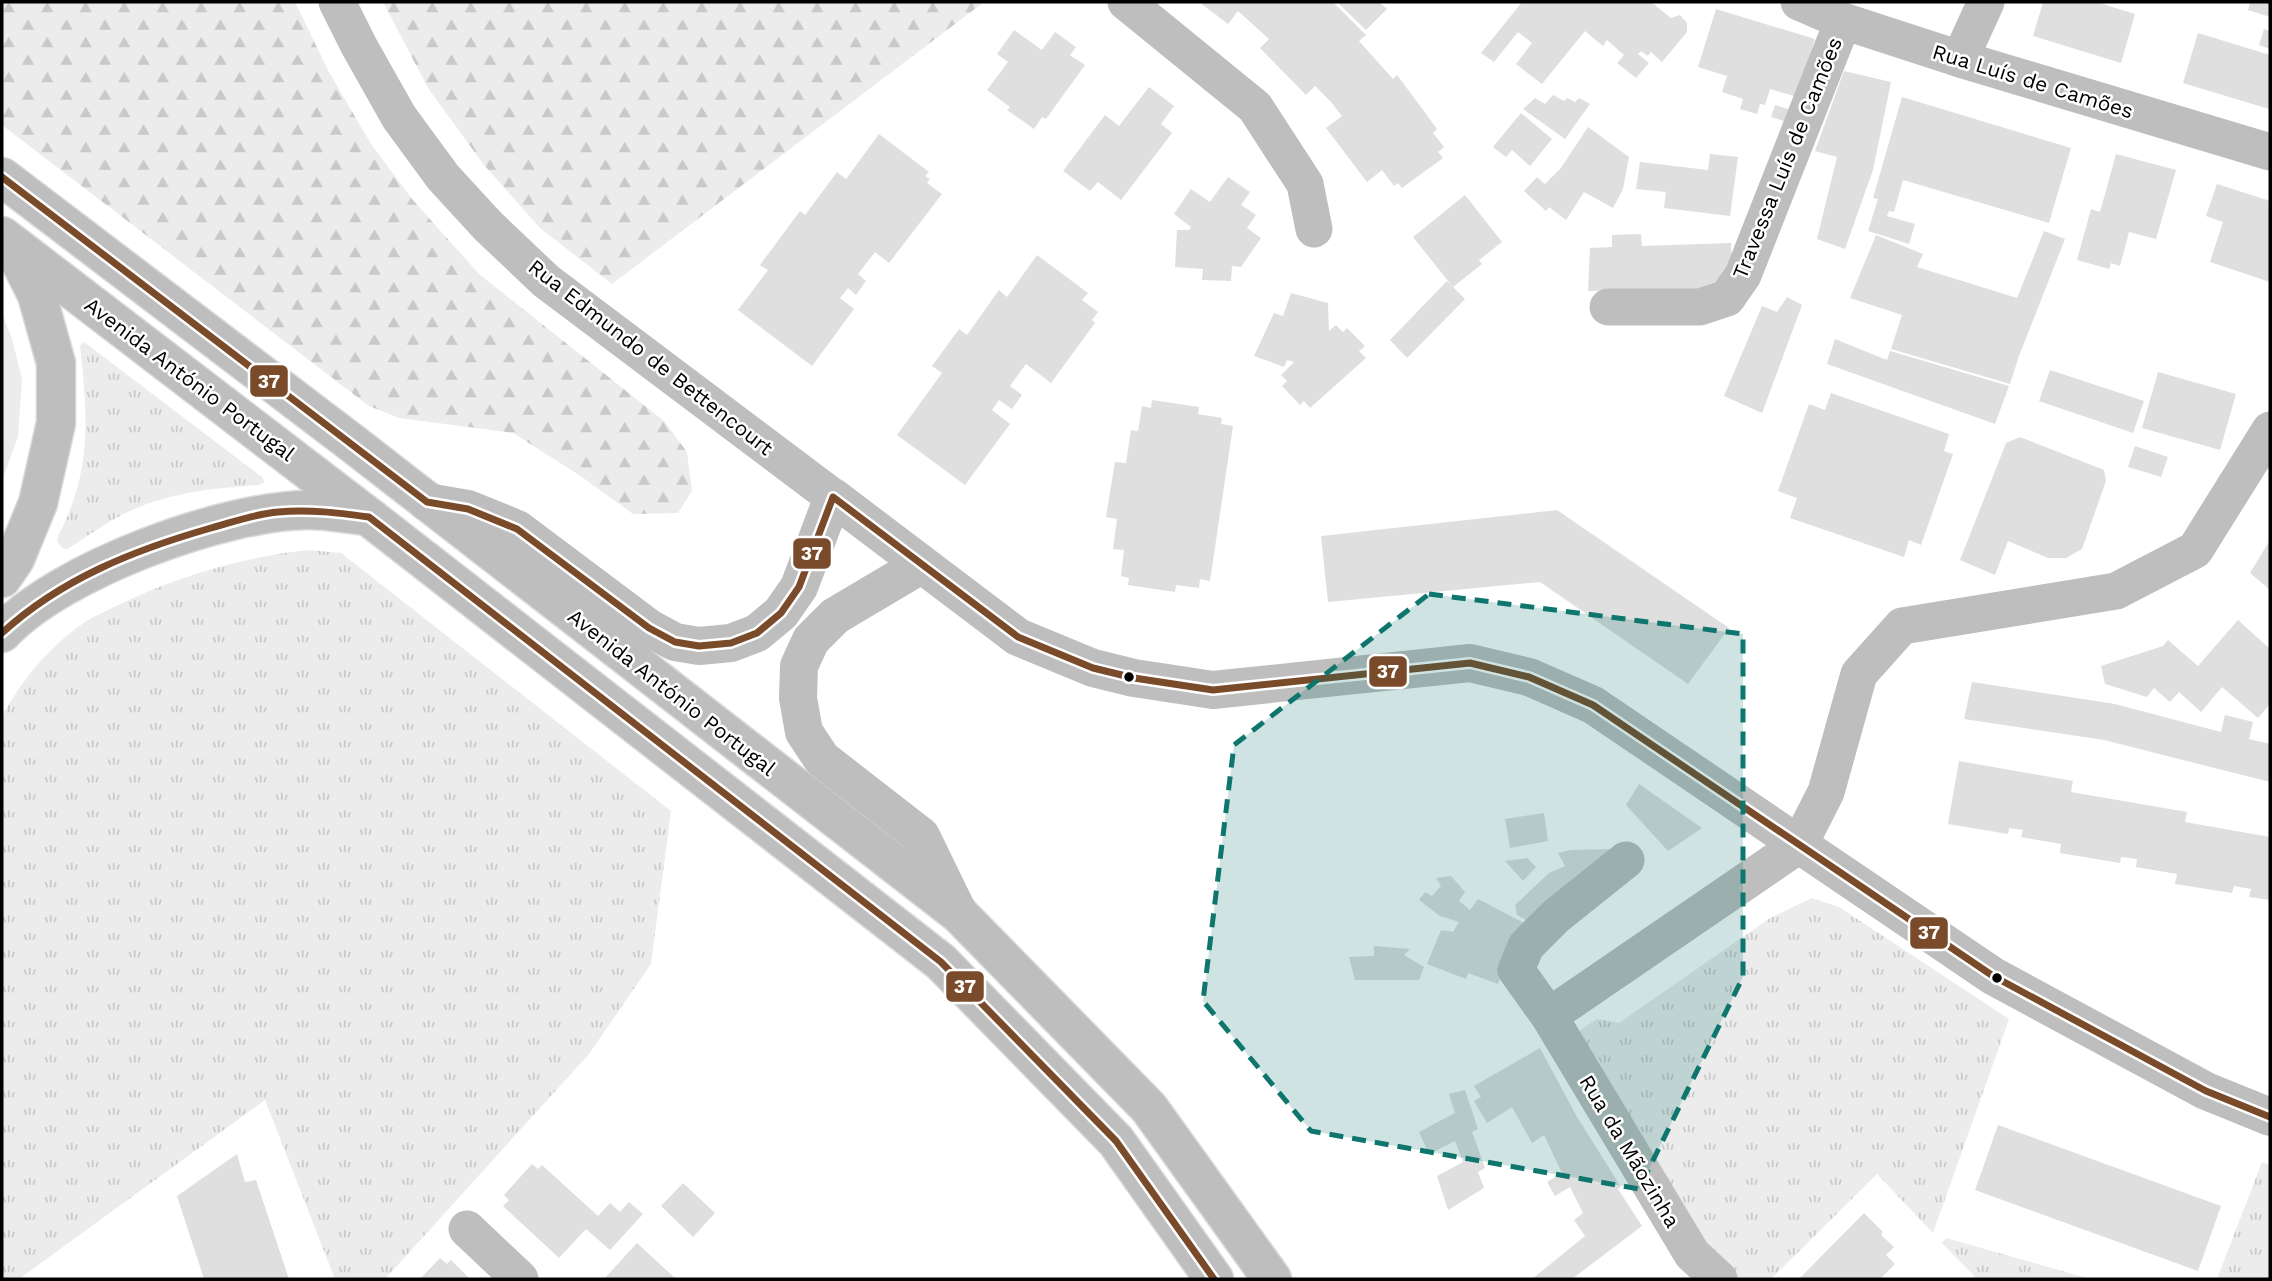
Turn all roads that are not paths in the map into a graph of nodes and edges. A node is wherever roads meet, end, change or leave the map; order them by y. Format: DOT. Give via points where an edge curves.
graph roads {
  1 [pos="337,2"];
  2 [pos="1126,2"];
  3 [pos="1799,2"];
  4 [pos="1986,2"];
  5 [pos="1843,21"];
  6 [pos="1960,59"];
  7 [pos="2270,152"];
  8 [pos="2,177"];
  9 [pos="1314,229"];
  10 [pos="6,239"];
  11 [pos="1608,307"];
  12 [pos="2270,430"];
  13 [pos="833,497"];
  14 [pos="427,502"];
  15 [pos="369,517"];
  16 [pos="920,565"];
  17 [pos="2,578"];
  18 [pos="2,633"];
  19 [pos="1799,845"];
  20 [pos="1626,860"];
  21 [pos="959,914"];
  22 [pos="1549,1016"];
  23 [pos="2270,1117"];
  24 [pos="467,1229"];
  25 [pos="520,1279"];
  26 [pos="1214,1279"];
  27 [pos="1272,1279"];
  28 [pos="1719,1279"];
  1 -- 13 [label="street, Rua Edmundo de Bettencourt" via="399,117 443,177 488,226 546,281"];
  2 -- 9 [label="street" via="1255,107 1305,184"];
  3 -- 5 [label="street, Rua Luís de Camões"];
  4 -- 6 [label="street"];
  5 -- 6 [label="street, Rua Luís de Camões"];
  5 -- 11 [label="street, Travessa Luís de Camões" via="1743,275 1727,298 1700,307"];
  6 -- 7 [label="street, Rua Luís de Camões"];
  8 -- 14 [label="main road, Avenida António Portugal"];
  10 -- 15 [label="main road, Avenida António Portugal"];
  10 -- 17 [label="main road" via="37,295 56,363 55,423 38,503"];
  12 -- 19 [label="street" via="2195,550 2116,591 1902,625 1859,674 1826,792"];
  13 -- 14 [label="main road" via="799,587 781,613 757,633 731,643 699,646 675,642 649,628 517,529 468,509"];
  13 -- 16 [label="main road"];
  14 -- 21 [label="main road, Avenida António Portugal"];
  15 -- 18 [label="main road" via="298,510 197,531 134,552 65,586 17,617"];
  15 -- 26 [label="main road, Avenida António Portugal" via="941,962 1116,1141"];
  16 -- 19 [label="main road" via="1018,637 1093,668 1134,678 1213,690 1470,663 1529,677 1593,705"];
  16 -- 21 [label="main road" via="835,616 811,640 799,666 798,698 804,732 822,759 921,836"];
  19 -- 22 [label="street"];
  19 -- 23 [label="main road" via="1993,976 2206,1091"];
  20 -- 22 [label="street, Rua da Mãozinha" via="1526,946 1516,970"];
  21 -- 27 [label="main road, Avenida António Portugal" via="1149,1108"];
  22 -- 28 [label="street, Rua da Mãozinha" via="1692,1254"];
  24 -- 25 [label="street"];
}
